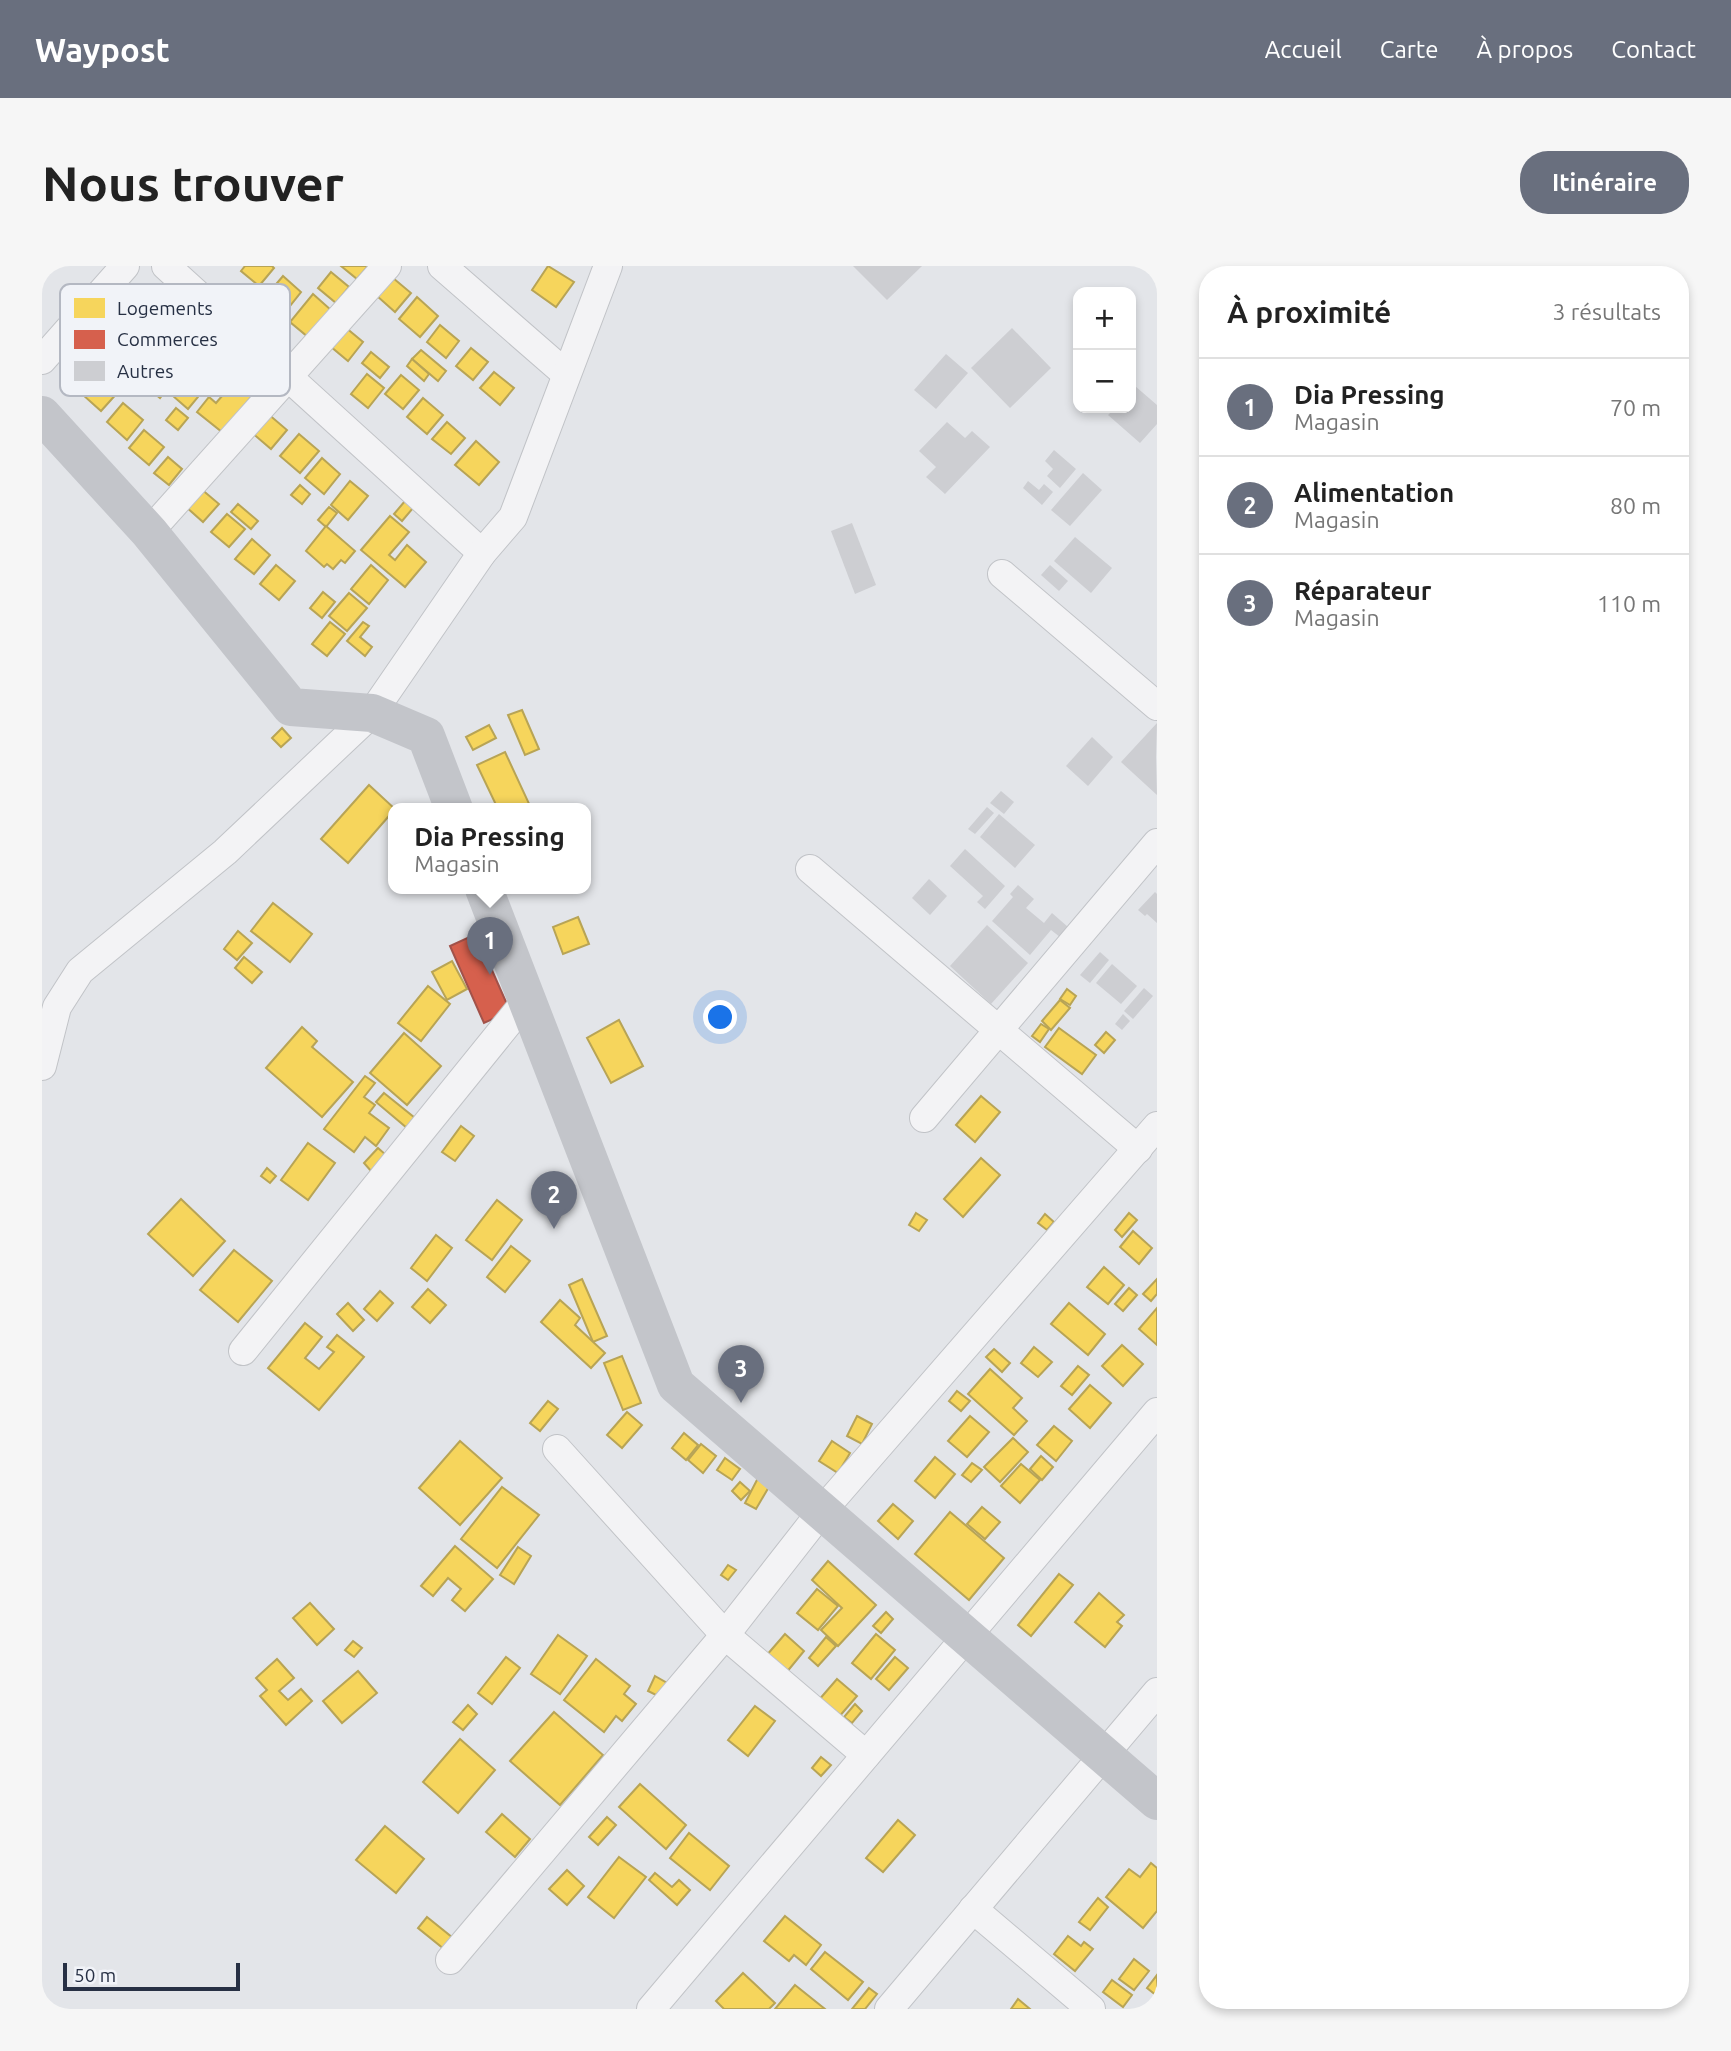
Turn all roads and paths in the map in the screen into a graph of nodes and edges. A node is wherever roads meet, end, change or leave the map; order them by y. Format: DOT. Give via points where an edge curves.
graph roads {
  1 [pos="125,266"];
  2 [pos="166,266"];
  3 [pos="387,266"];
  4 [pos="442,266"];
  5 [pos="608,266"];
  6 [pos="109,284"];
  7 [pos="186,284"];
  8 [pos="60,340"];
  9 [pos="42,360"];
  10 [pos="566,374"];
  11 [pos="290,375"];
  12 [pos="290,379"];
  13 [pos="271,396"];
  14 [pos="42,415"];
  15 [pos="149,532"];
  16 [pos="482,554"];
  17 [pos="1002,574"];
  18 [pos="1157,706"];
  19 [pos="372,713"];
  20 [pos="452,803"];
  21 [pos="1157,842"];
  22 [pos="810,869"];
  23 [pos="486,894"];
  24 [pos="526,1000"];
  25 [pos="998,1030"];
  26 [pos="43,1053"];
  27 [pos="924,1118"];
  28 [pos="1157,1126"];
  29 [pos="1138,1149"];
  30 [pos="243,1351"];
  31 [pos="1157,1412"];
  32 [pos="557,1449"];
  33 [pos="822,1511"];
  34 [pos="726,1635"];
  35 [pos="967,1637"];
  36 [pos="1157,1692"];
  37 [pos="866,1755"];
  38 [pos="1104,1755"];
  39 [pos="1157,1801"];
  40 [pos="973,1909"];
  41 [pos="450,1960"];
  42 [pos="651,2009"];
  43 [pos="889,2009"];
  44 [pos="1091,2009"];
  1 -- 6 [label="street"];
  2 -- 7 [label="street"];
  3 -- 11 [label="street"];
  4 -- 10 [label="street"];
  5 -- 10 [label="street"];
  8 -- 9 [label="street"];
  10 -- 16 [label="street" via="513,517"];
  12 -- 16 [label="street"];
  13 -- 15 [label="street"];
  14 -- 15 [label="street"];
  15 -- 19 [label="street" via="290,707"];
  16 -- 19 [label="street"];
  17 -- 18 [label="street"];
  19 -- 20 [label="street" via="426,736"];
  19 -- 26 [label="street" via="225,852 80,971 57,1007"];
  21 -- 25 [label="street"];
  22 -- 25 [label="street"];
  23 -- 24 [label="street"];
  24 -- 30 [label="street"];
  24 -- 33 [label="street" via="676,1385"];
  25 -- 27 [label="street"];
  25 -- 29 [label="street"];
  28 -- 29 [label="street"];
  29 -- 33 [label="street"];
  31 -- 35 [label="street"];
  32 -- 34 [label="street"];
  33 -- 34 [label="street"];
  33 -- 35 [label="street"];
  34 -- 37 [label="street"];
  34 -- 41 [label="street"];
  35 -- 37 [label="street"];
  35 -- 38 [label="street"];
  36 -- 38 [label="street"];
  37 -- 42 [label="street"];
  38 -- 39 [label="street"];
  38 -- 40 [label="street"];
  40 -- 43 [label="street"];
  40 -- 44 [label="street"];
}
